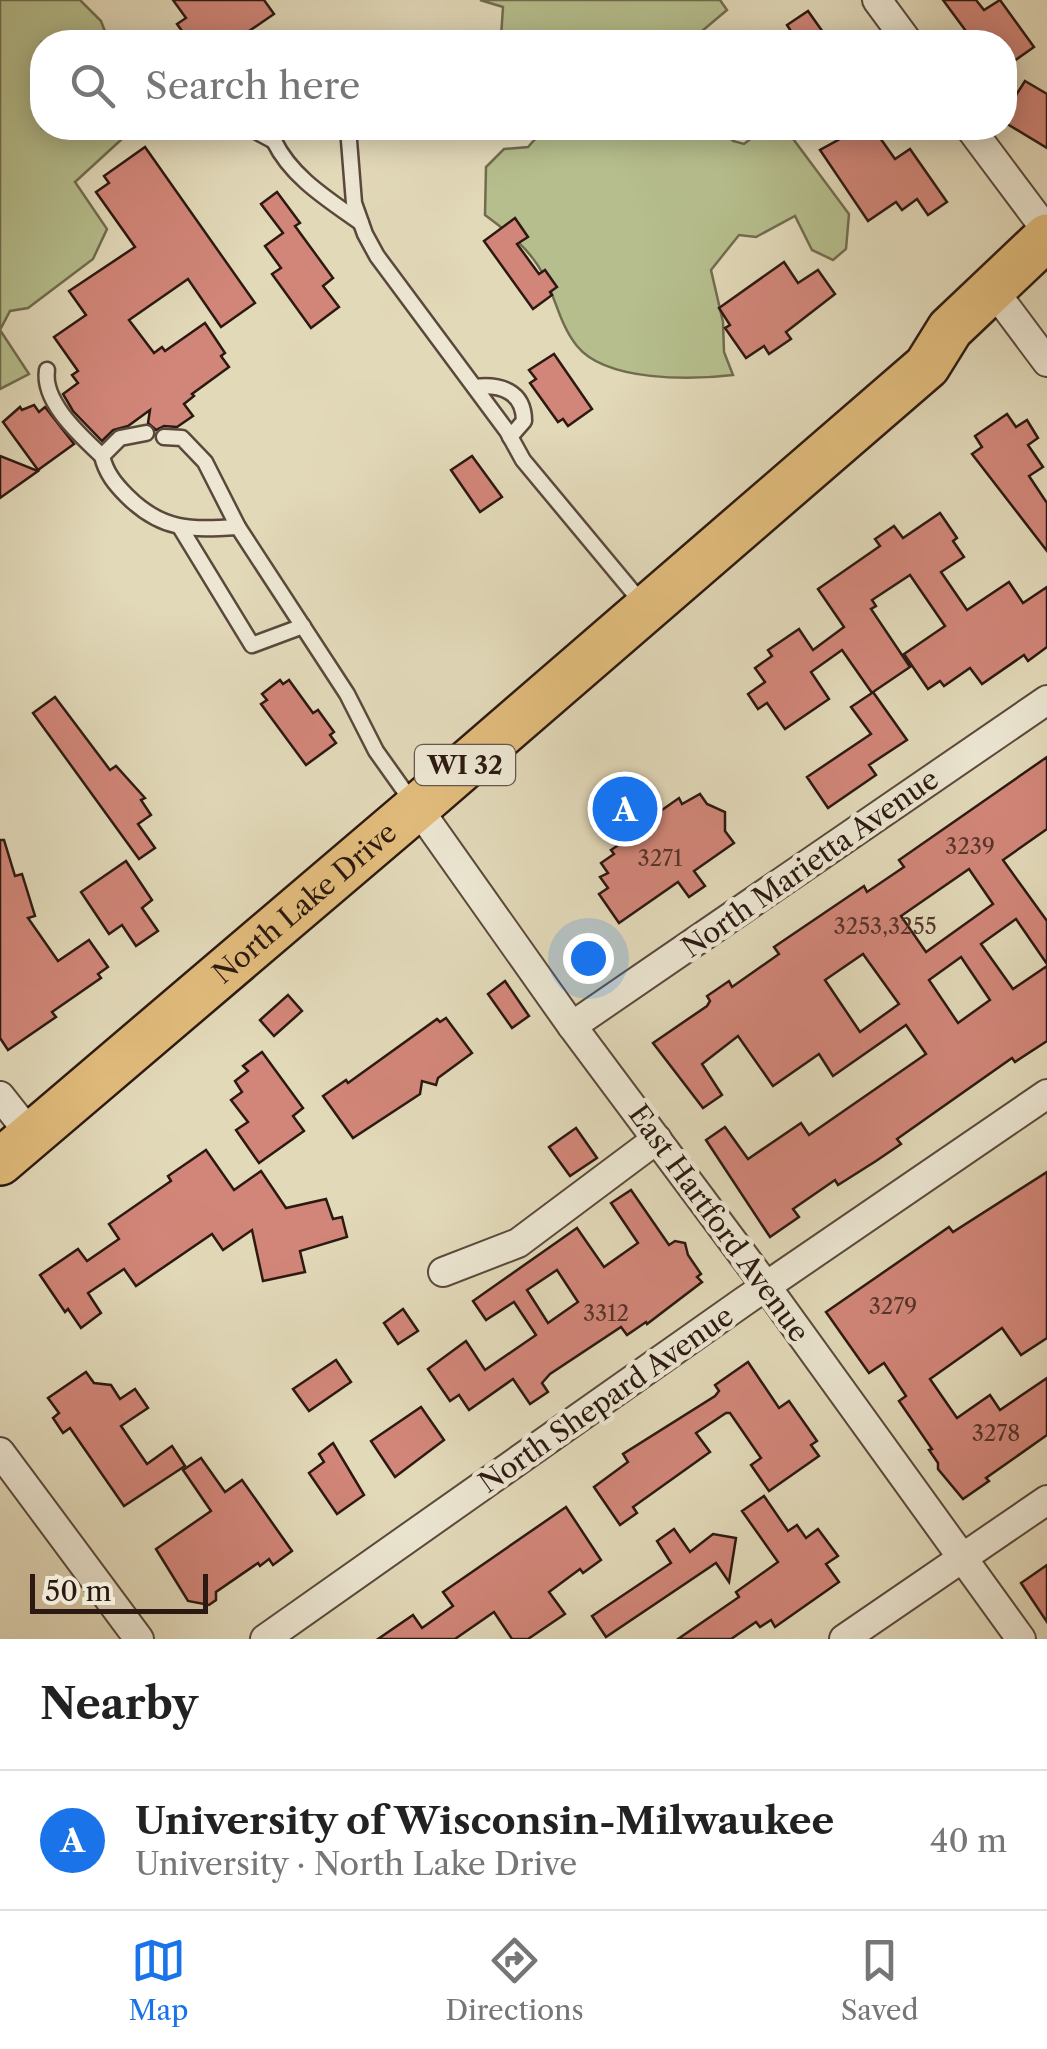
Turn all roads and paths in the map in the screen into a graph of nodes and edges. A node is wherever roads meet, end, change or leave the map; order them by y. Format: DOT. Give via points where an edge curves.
graph roads {
  1 [pos="876,0"];
  2 [pos="899,30"];
  3 [pos="278,140"];
  4 [pos="349,140"];
  5 [pos="979,140"];
  6 [pos="362,223"];
  7 [pos="1047,234"];
  8 [pos="1047,279"];
  9 [pos="1001,300"];
  10 [pos="1047,362"];
  11 [pos="47,370"];
  12 [pos="475,386"];
  13 [pos="146,433"];
  14 [pos="164,436"];
  15 [pos="510,437"];
  16 [pos="102,456"];
  17 [pos="180,527"];
  18 [pos="238,527"];
  19 [pos="646,608"];
  20 [pos="303,626"];
  21 [pos="1047,700"];
  22 [pos="417,808"];
  23 [pos="572,1026"];
  24 [pos="1047,1094"];
  25 [pos="0,1096"];
  26 [pos="657,1139"];
  27 [pos="15,1148"];
  28 [pos="443,1272"];
  29 [pos="766,1286"];
  30 [pos="0,1452"];
  31 [pos="1047,1500"];
  32 [pos="962,1558"];
  33 [pos="140,1639"];
  34 [pos="265,1639"];
  35 [pos="844,1639"];
  36 [pos="1021,1639"];
  1 -- 2 [label="street"];
  3 -- 6 [label="lane" via="290,166"];
  4 -- 6 [label="lane"];
  5 -- 7 [label="street"];
  6 -- 12 [label="lane" via="377,256"];
  7 -- 9 [label="main road, North Lake Drive / WI 32"];
  8 -- 9 [label="main road, North Lake Drive / WI 32"];
  9 -- 10 [label="street"];
  9 -- 19 [label="main road, North Lake Drive / WI 32" via="966,348 926,366"];
  11 -- 16 [label="lane" via="45,384 56,404"];
  12 -- 15 [label="lane"];
  12 -- 15 [label="lane" via="496,384 518,399 524,421"];
  13 -- 16 [label="lane" via="120,438"];
  14 -- 18 [label="lane" via="182,438 196,450"];
  15 -- 19 [label="lane"];
  16 -- 17 [label="lane" via="106,470 143,512"];
  17 -- 18 [label="lane"];
  17 -- 20 [label="lane" via="252,645"];
  18 -- 20 [label="lane"];
  19 -- 22 [label="main road, North Lake Drive / WI 32"];
  20 -- 22 [label="lane"];
  21 -- 23 [label="street, North Marietta Avenue"];
  22 -- 23 [label="street, East Hartford Avenue"];
  22 -- 27 [label="main road, North Lake Drive / WI 32"];
  23 -- 26 [label="street, East Hartford Avenue"];
  24 -- 29 [label="street, North Shepard Avenue"];
  25 -- 27 [label="street"];
  26 -- 28 [label="street" via="518,1243"];
  26 -- 29 [label="street, East Hartford Avenue"];
  29 -- 32 [label="street, East Hartford Avenue"];
  29 -- 34 [label="street, North Shepard Avenue"];
  30 -- 33 [label="street"];
  31 -- 32 [label="street"];
  32 -- 35 [label="street"];
  32 -- 36 [label="street, East Hartford Avenue"];
}
